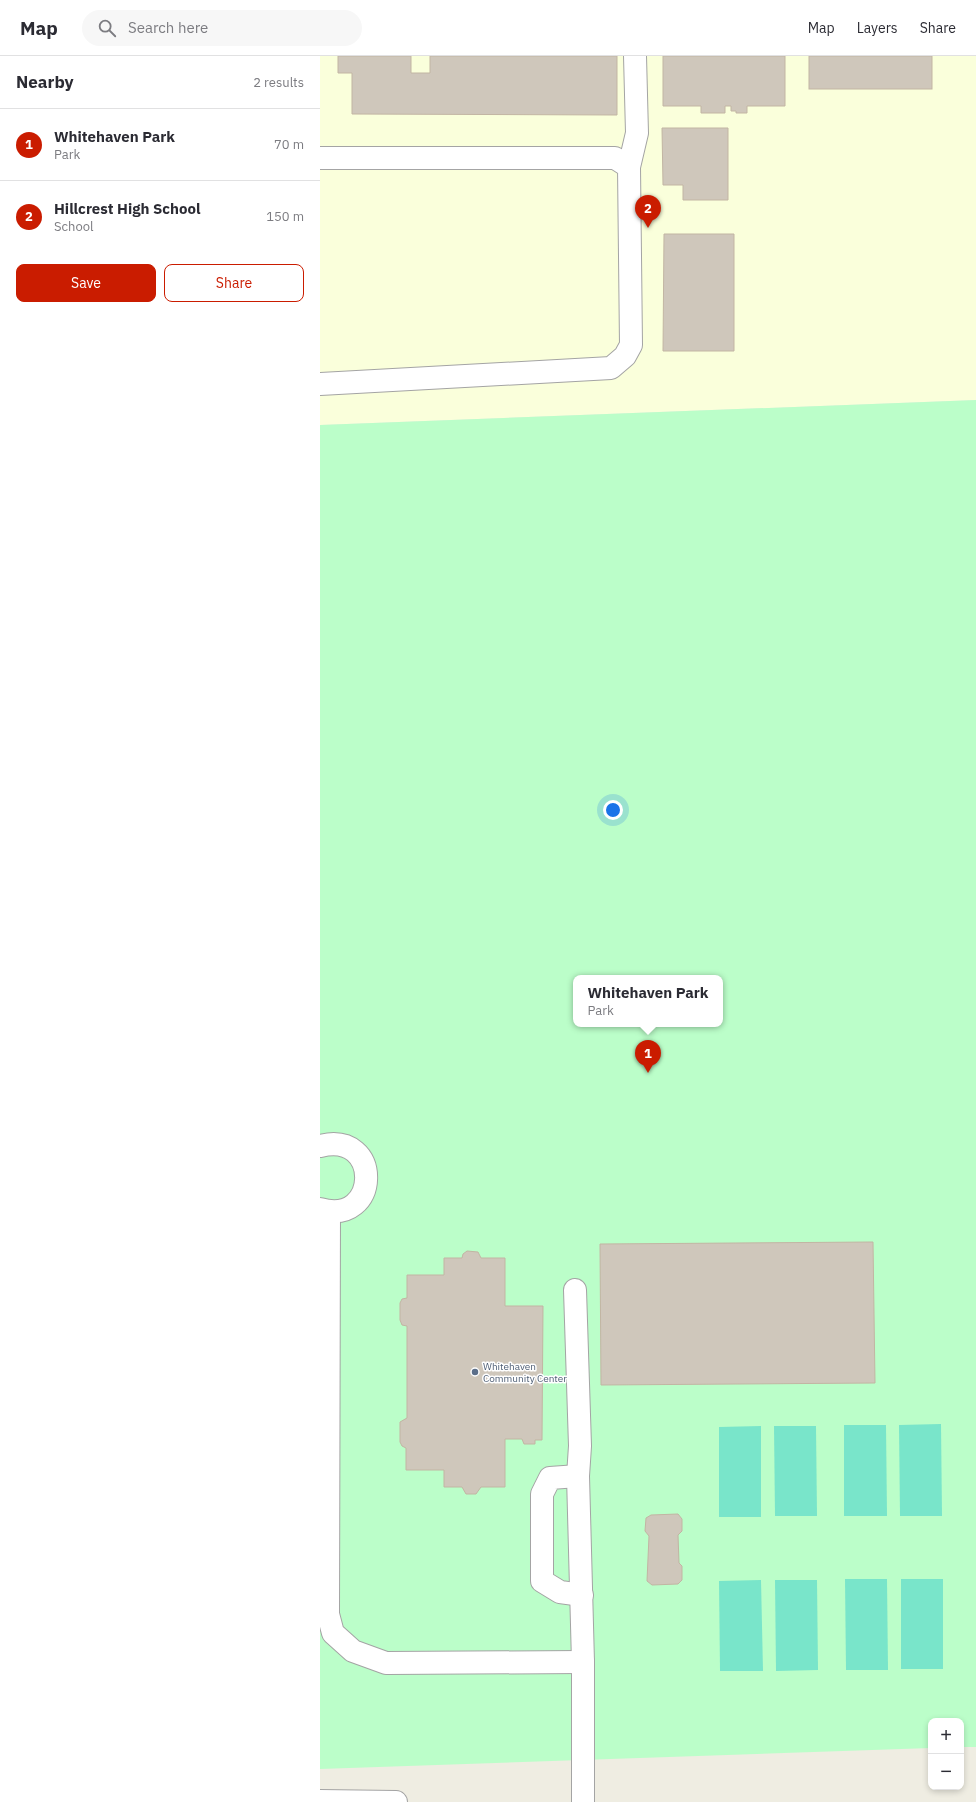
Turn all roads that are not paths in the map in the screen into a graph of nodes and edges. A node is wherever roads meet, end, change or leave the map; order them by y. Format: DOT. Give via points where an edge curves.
graph roads {
  1 [pos="635,56"];
  2 [pos="320,158"];
  3 [pos="630,167"];
  4 [pos="320,384"];
  5 [pos="320,1146"];
  6 [pos="324,1211"];
  7 [pos="575,1290"];
  8 [pos="578,1476"];
  9 [pos="582,1595"];
  10 [pos="583,1662"];
  11 [pos="320,1801"];
  12 [pos="396,1802"];
  13 [pos="583,1802"];
  1 -- 3 [label="street" via="637,133"];
  2 -- 3 [label="street" via="615,158"];
  3 -- 4 [label="street" via="630,345 625,356 611,368"];
  5 -- 6 [label="street" via="340,1144 350,1149 359,1155 367,1177 366,1189 351,1207 340,1211"];
  6 -- 10 [label="street" via="328,1614 333,1633 353,1651 386,1662"];
  7 -- 8 [label="street" via="580,1446"];
  8 -- 9 [label="street"];
  8 -- 9 [label="street" via="550,1478 542,1494 542,1581 560,1592"];
  9 -- 10 [label="street"];
  10 -- 13 [label="street"];
  11 -- 12 [label="street"];
}
